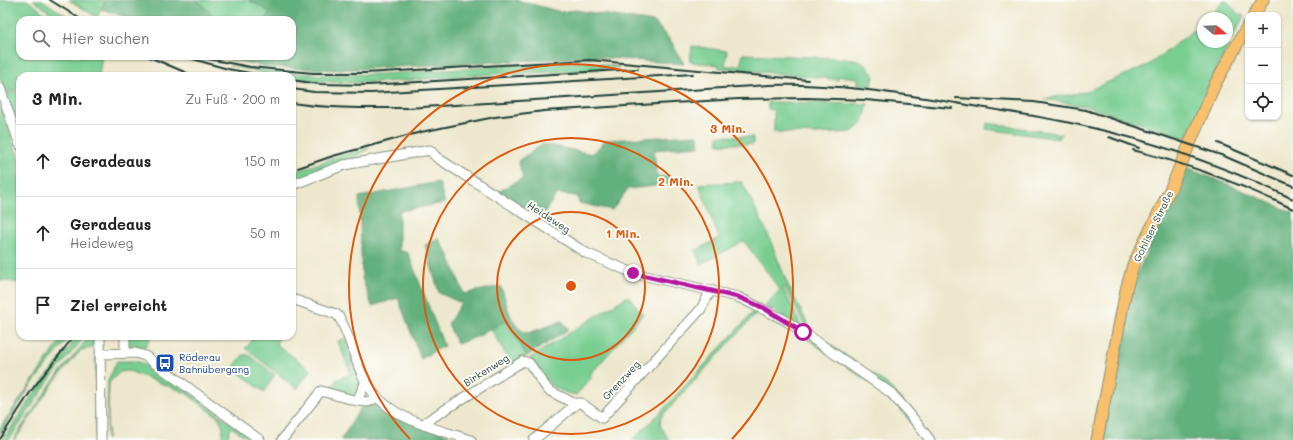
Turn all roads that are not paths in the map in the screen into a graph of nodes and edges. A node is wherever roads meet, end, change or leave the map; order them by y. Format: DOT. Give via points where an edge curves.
graph roads {
  1 [pos="1263,0"];
  2 [pos="1256,12"];
  3 [pos="1245,30"];
  4 [pos="0,88"];
  5 [pos="16,134"];
  6 [pos="296,183"];
  7 [pos="711,290"];
  8 [pos="296,300"];
  9 [pos="100,340"];
  10 [pos="125,340"];
  11 [pos="125,353"];
  12 [pos="101,354"];
  13 [pos="366,381"];
  14 [pos="376,398"];
  15 [pos="357,401"];
  16 [pos="575,404"];
  17 [pos="424,426"];
  18 [pos="101,436"];
  19 [pos="260,440"];
  20 [pos="282,440"];
  21 [pos="471,440"];
  22 [pos="534,440"];
  23 [pos="930,440"];
  24 [pos="1098,440"];
  1 -- 2 [label="main road"];
  3 -- 24 [label="main road, Gohliser Straße" via="1214,84 1170,190 1134,265 1126,290"];
  4 -- 5 [label="street"];
  6 -- 7 [label="street, Heideweg" via="344,165 430,150 436,158 586,254 633,273"];
  7 -- 16 [label="street, Grenzweg" via="701,309 602,418 581,403"];
  7 -- 23 [label="street, Heideweg" via="757,305 803,332 891,393"];
  8 -- 13 [label="street" via="339,317"];
  9 -- 12 [label="street"];
  10 -- 11 [label="street"];
  11 -- 12 [label="street"];
  11 -- 19 [label="street" via="140,354 151,359"];
  12 -- 18 [label="street"];
  13 -- 14 [label="street"];
  13 -- 15 [label="street"];
  14 -- 15 [label="street" via="368,402"];
  14 -- 17 [label="street" via="394,412"];
  15 -- 20 [label="street" via="321,391"];
  16 -- 17 [label="street, Birkenweg" via="548,390 529,363 523,361 427,421"];
  16 -- 22 [label="street"];
  17 -- 21 [label="street"];
}
